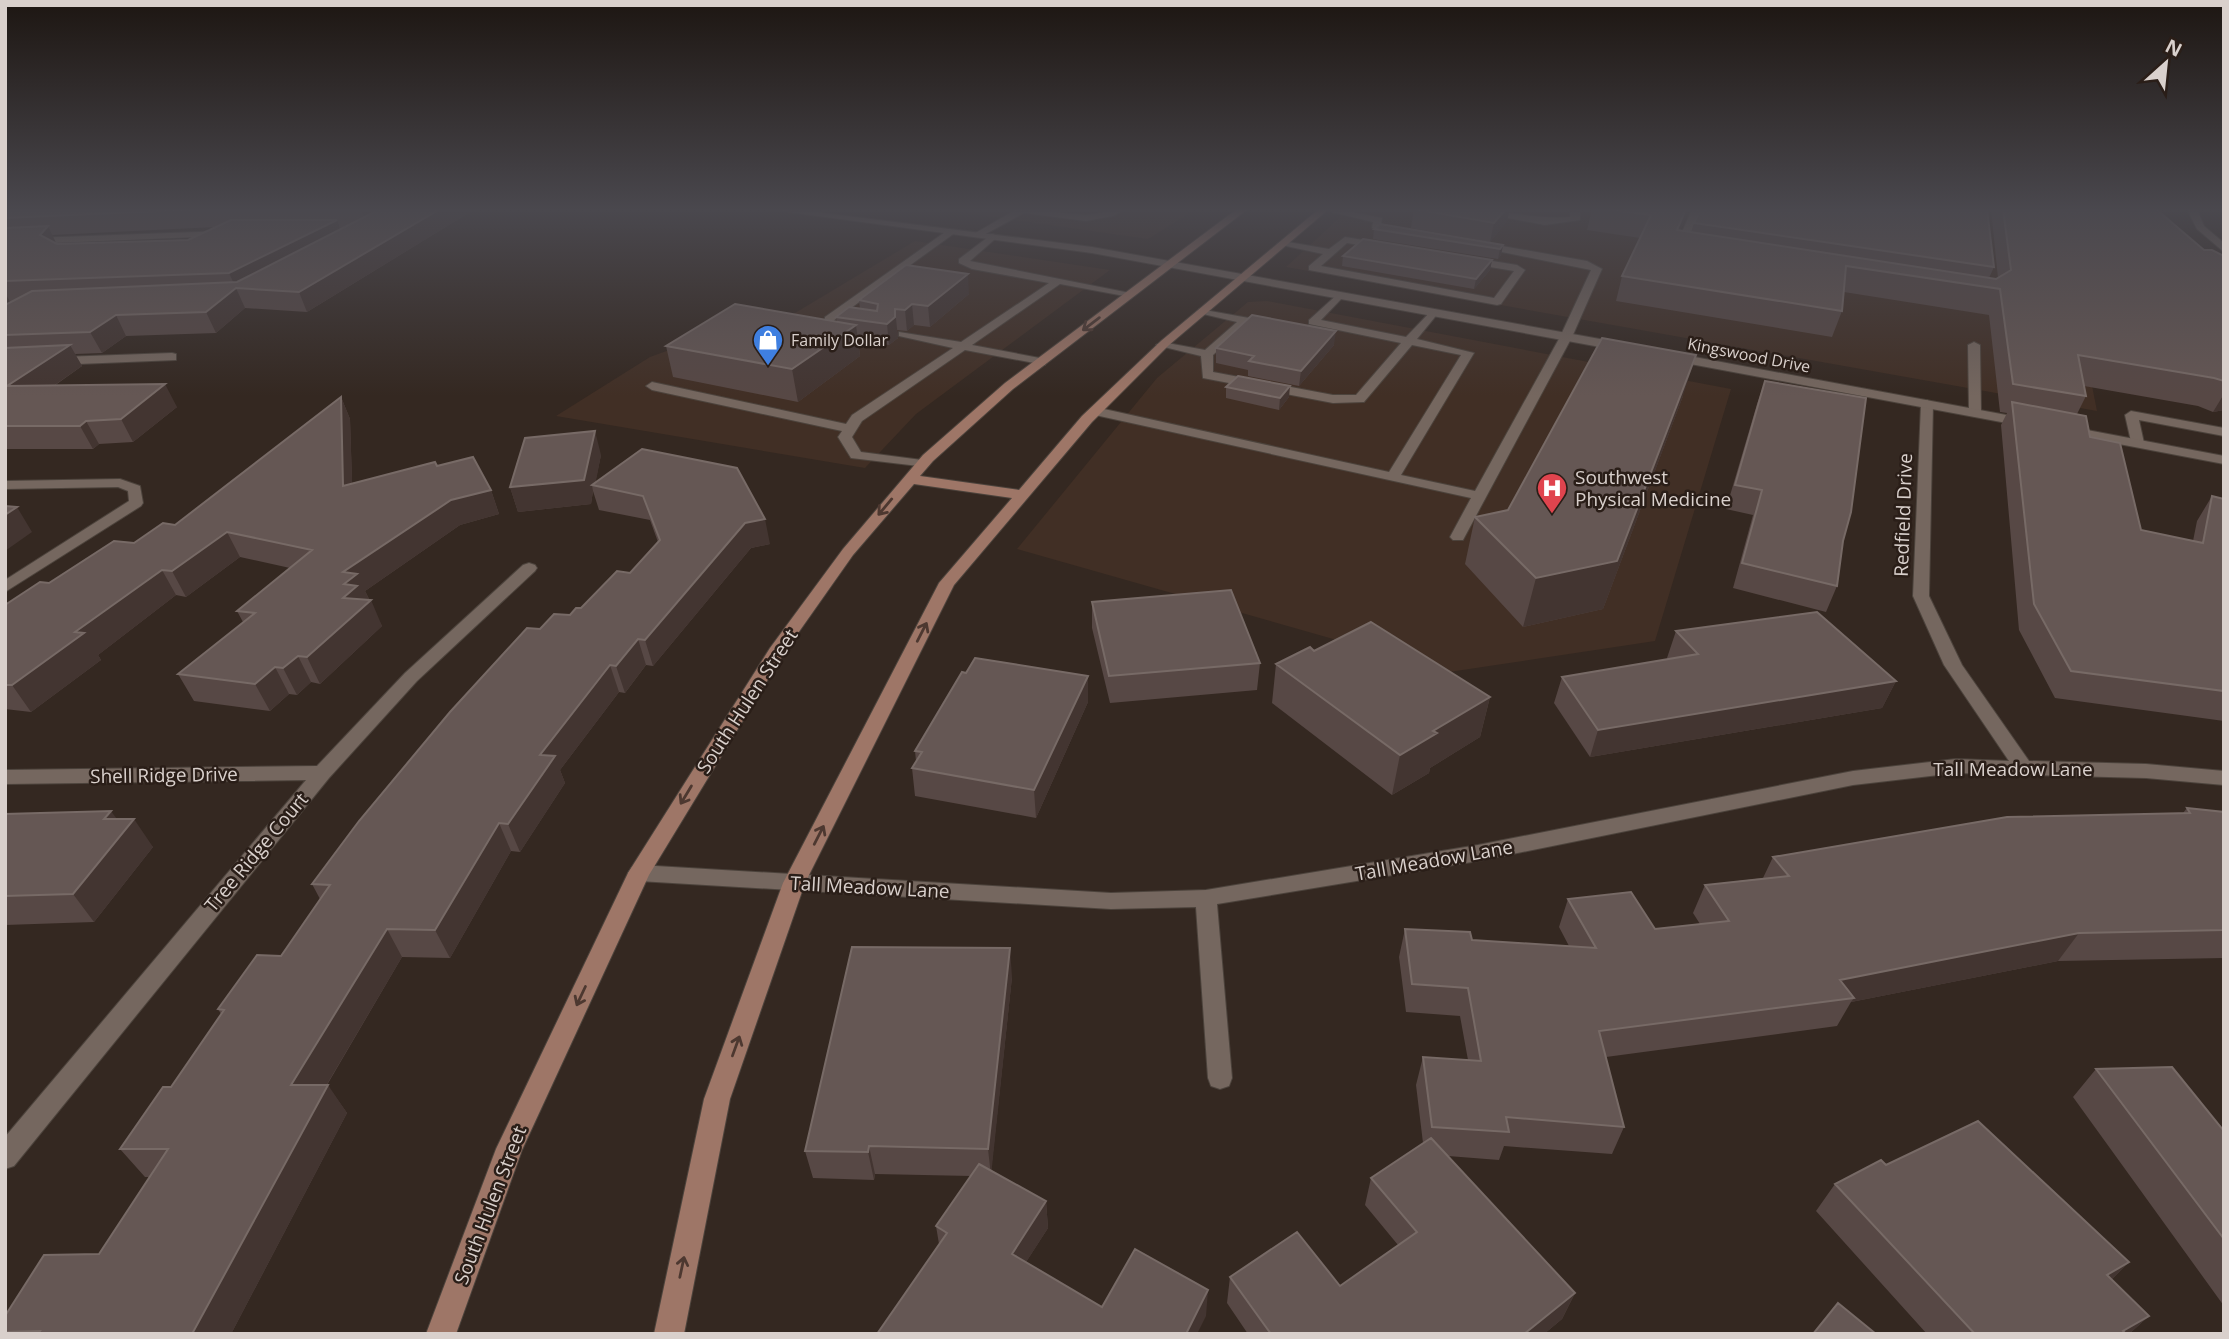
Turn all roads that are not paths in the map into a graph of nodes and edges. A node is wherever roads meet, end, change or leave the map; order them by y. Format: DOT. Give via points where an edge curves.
graph roads {
  1 [pos="896,271"];
  2 [pos="1003,271"];
  3 [pos="1159,271"];
  4 [pos="1211,271"];
  5 [pos="1249,271"];
  6 [pos="1332,271"];
  7 [pos="1518,271"];
  8 [pos="1596,271"];
  9 [pos="1242,277"];
  10 [pos="1058,281"];
  11 [pos="1130,294"];
  12 [pos="1340,295"];
  13 [pos="1497,302"];
  14 [pos="1203,311"];
  15 [pos="1433,312"];
  16 [pos="1483,321"];
  17 [pos="852,323"];
  18 [pos="903,334"];
  19 [pos="1566,337"];
  20 [pos="1409,341"];
  21 [pos="1163,345"];
  22 [pos="1973,345"];
  23 [pos="966,346"];
  24 [pos="1633,349"];
  25 [pos="1207,354"];
  26 [pos="1660,354"];
  27 [pos="172,358"];
  28 [pos="1041,362"];
  29 [pos="5,363"];
  30 [pos="652,386"];
  31 [pos="1927,404"];
  32 [pos="1095,411"];
  33 [pos="1975,413"];
  34 [pos="2042,426"];
  35 [pos="2056,428"];
  36 [pos="850,429"];
  37 [pos="2224,432"];
  38 [pos="2137,443"];
  39 [pos="2224,460"];
  40 [pos="922,464"];
  41 [pos="1393,477"];
  42 [pos="909,479"];
  43 [pos="5,485"];
  44 [pos="1022,495"];
  45 [pos="1479,496"];
  46 [pos="1458,537"];
  47 [pos="529,568"];
  48 [pos="5,587"];
  49 [pos="2023,767"];
  50 [pos="322,773"];
  51 [pos="5,777"];
  52 [pos="2224,778"];
  53 [pos="639,873"];
  54 [pos="794,883"];
  55 [pos="1206,898"];
  56 [pos="1220,1078"];
  57 [pos="5,1157"];
  58 [pos="441,1334"];
  59 [pos="668,1334"];
  1 -- 17 [label="street" via="829,319"];
  2 -- 10 [label="street"];
  3 -- 11 [label="main road, South Hulen Street"];
  4 -- 9 [label="street"];
  5 -- 9 [label="main road"];
  6 -- 13 [label="street"];
  7 -- 13 [label="street"];
  8 -- 19 [label="street"];
  9 -- 12 [label="street"];
  9 -- 14 [label="main road"];
  10 -- 11 [label="street"];
  10 -- 23 [label="street"];
  11 -- 28 [label="main road, South Hulen Street, one-way"];
  12 -- 15 [label="street"];
  12 -- 20 [label="street" via="1313,322"];
  13 -- 16 [label="street"];
  14 -- 21 [label="main road"];
  14 -- 25 [label="street" via="1245,320"];
  15 -- 16 [label="street"];
  15 -- 20 [label="street"];
  16 -- 19 [label="street"];
  18 -- 23 [label="street"];
  19 -- 24 [label="street"];
  19 -- 45 [label="street"];
  20 -- 25 [label="street" via="1360,399 1333,399 1207,374"];
  20 -- 41 [label="street" via="1468,353"];
  21 -- 25 [label="street"];
  21 -- 32 [label="main road"];
  22 -- 33 [label="street"];
  23 -- 28 [label="street"];
  23 -- 36 [label="street" via="857,418"];
  26 -- 31 [label="street, Kingswood Drive"];
  27 -- 29 [label="street"];
  28 -- 40 [label="main road, South Hulen Street"];
  30 -- 36 [label="street"];
  31 -- 33 [label="street, Kingswood Drive"];
  31 -- 49 [label="street, Redfield Drive" via="1921,596 1953,665"];
  32 -- 41 [label="street"];
  32 -- 44 [label="main road"];
  33 -- 34 [label="street, Kingswood Drive"];
  35 -- 38 [label="street"];
  36 -- 40 [label="street" via="845,437 856,455"];
  37 -- 38 [label="street" via="2131,415"];
  38 -- 39 [label="street"];
  40 -- 42 [label="main road, South Hulen Street"];
  41 -- 45 [label="street"];
  42 -- 44 [label="main road"];
  42 -- 53 [label="main road, South Hulen Street, one-way" via="848,552 776,652"];
  43 -- 48 [label="street" via="120,483 135,489 136,503"];
  54 -- 44 [label="main road, one-way" via="947,583"];
  45 -- 46 [label="street"];
  47 -- 50 [label="street, Tree Ridge Court" via="411,677"];
  49 -- 52 [label="street, Tall Meadow Lane"];
  49 -- 55 [label="street, Tall Meadow Lane" via="1956,766 1853,778 1478,853"];
  50 -- 51 [label="street, Shell Ridge Drive"];
  50 -- 57 [label="street, Tree Ridge Court"];
  53 -- 54 [label="street, Tall Meadow Lane"];
  53 -- 58 [label="main road, South Hulen Street, one-way" via="509,1149"];
  54 -- 55 [label="street, Tall Meadow Lane" via="1111,901"];
  59 -- 54 [label="main road, one-way" via="717,1099"];
  55 -- 56 [label="street"];
}
